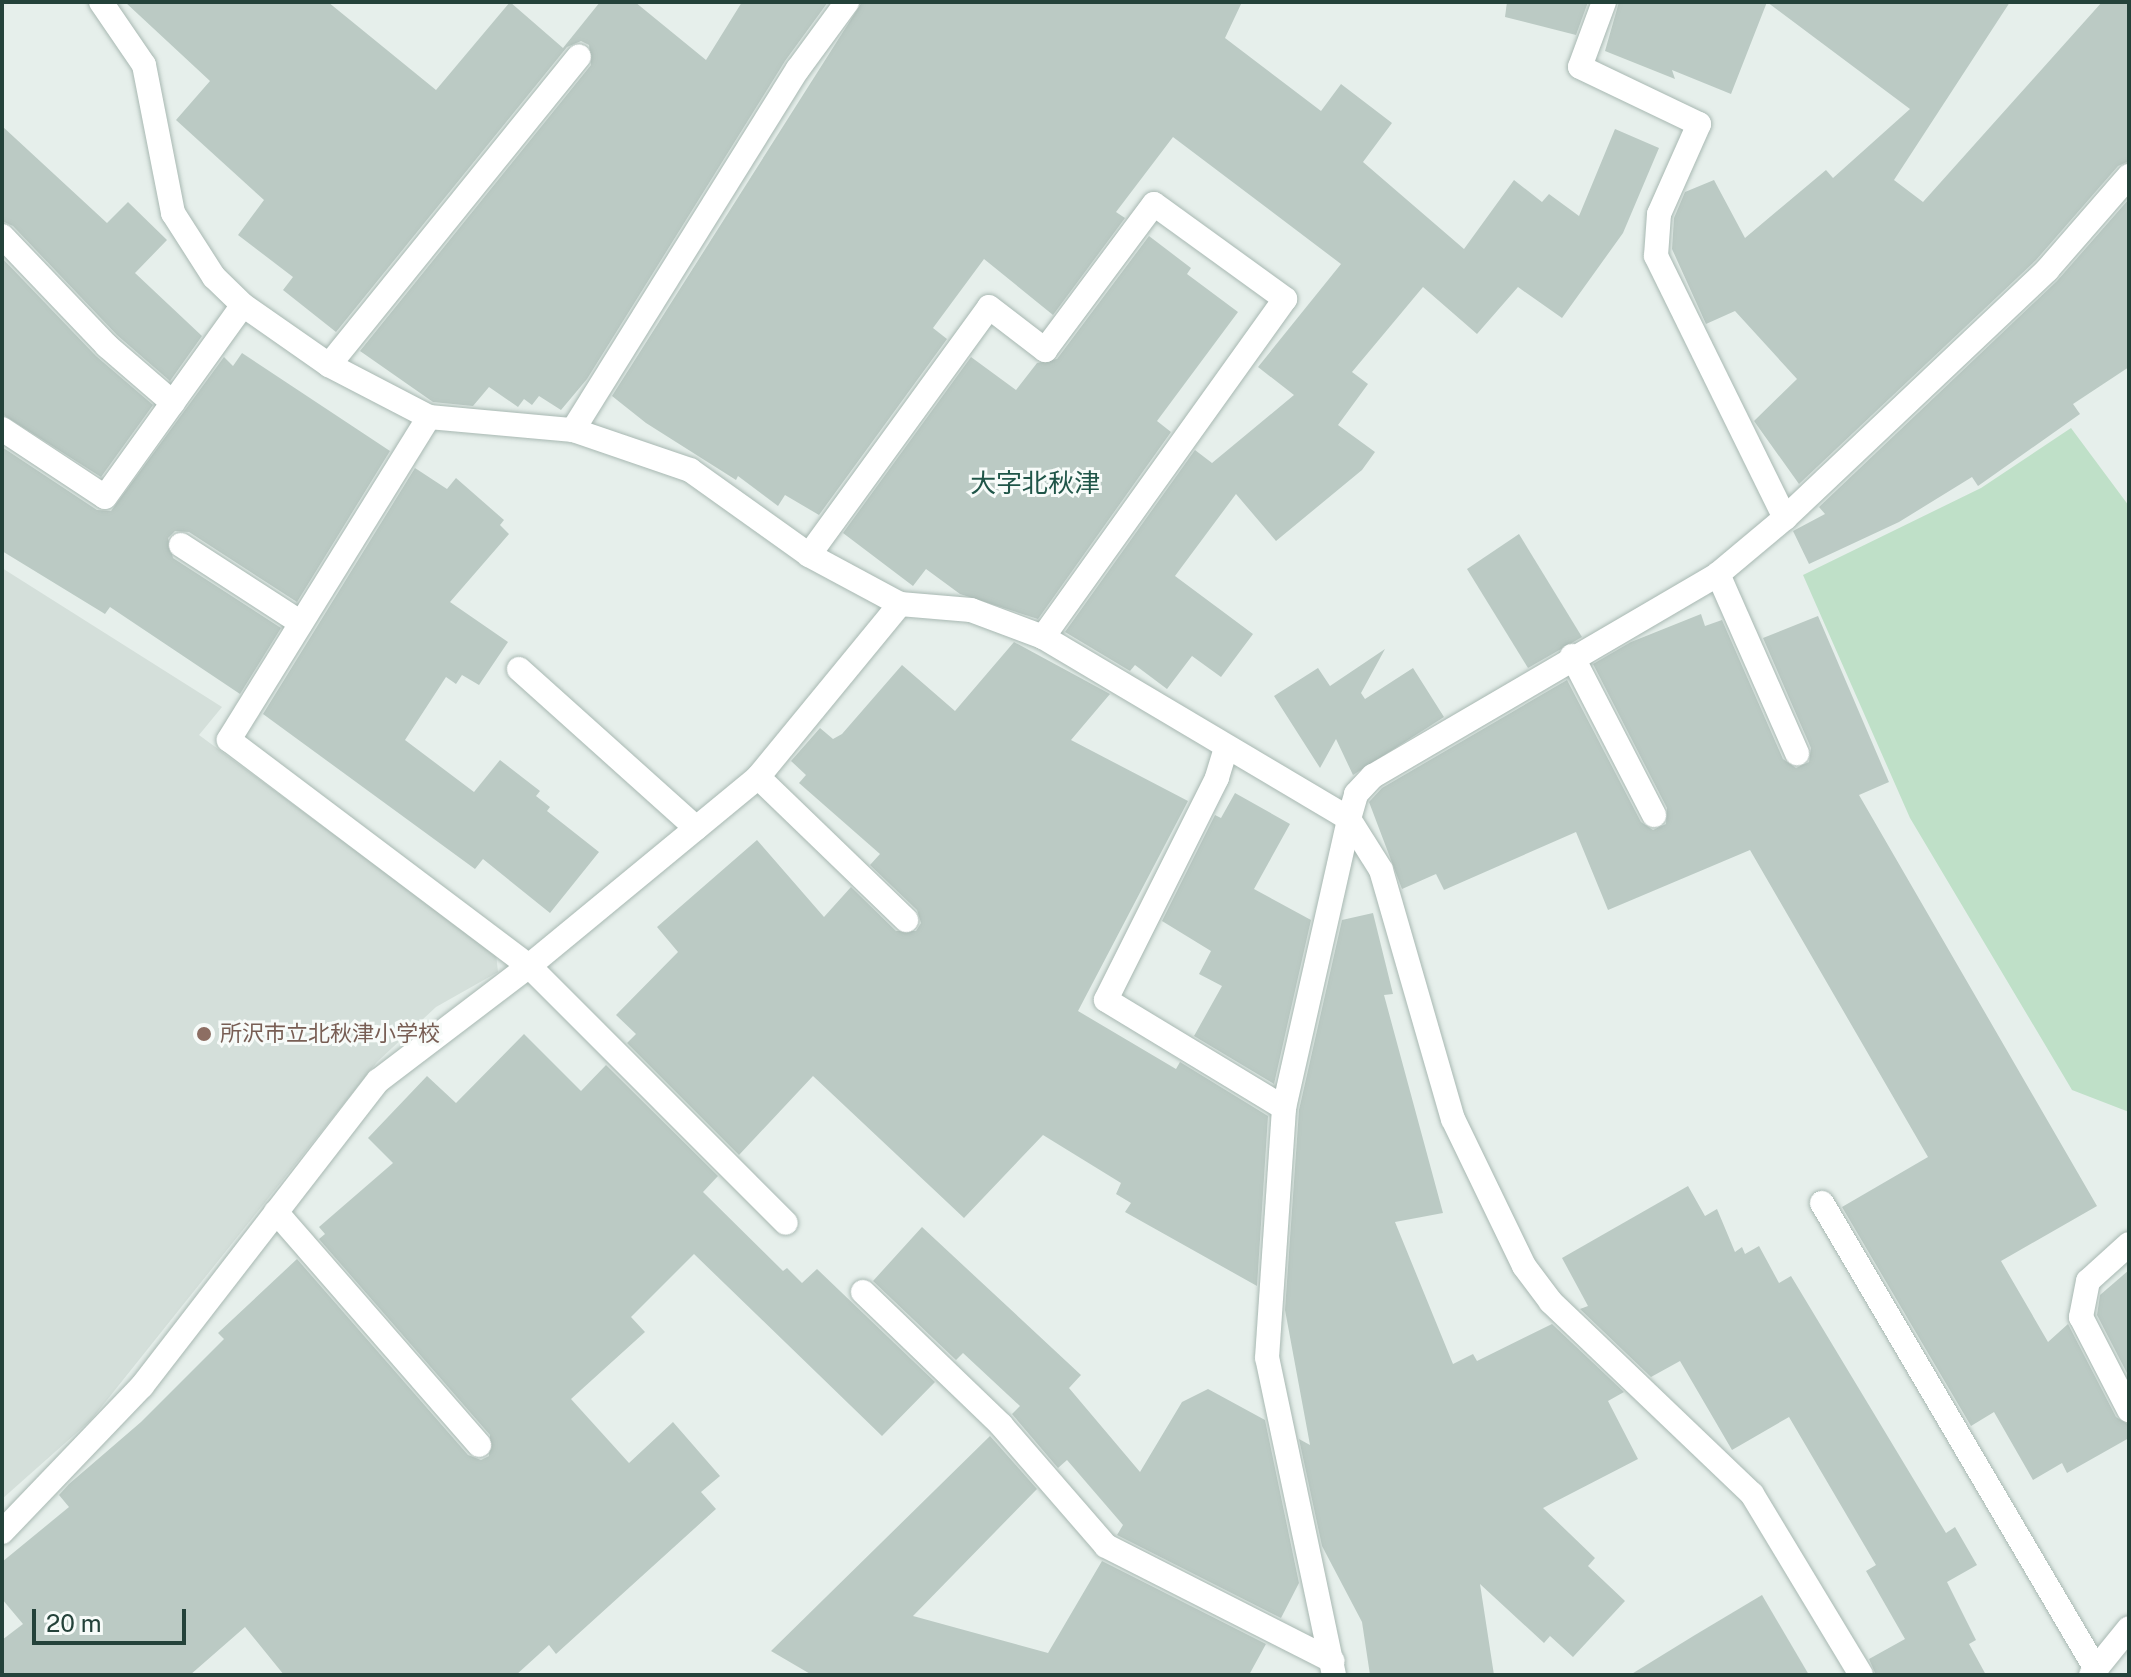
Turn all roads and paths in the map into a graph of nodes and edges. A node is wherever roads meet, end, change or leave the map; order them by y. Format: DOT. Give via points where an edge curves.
graph roads {
  1 [pos="101,2"];
  2 [pos="847,2"];
  3 [pos="1604,2"];
  4 [pos="579,56"];
  5 [pos="2129,176"];
  6 [pos="2,236"];
  7 [pos="243,305"];
  8 [pos="329,365"];
  9 [pos="173,403"];
  10 [pos="429,417"];
  11 [pos="2,429"];
  12 [pos="573,430"];
  13 [pos="1785,518"];
  14 [pos="181,545"];
  15 [pos="809,555"];
  16 [pos="1718,574"];
  17 [pos="900,604"];
  18 [pos="301,623"];
  19 [pos="1043,637"];
  20 [pos="1572,656"];
  21 [pos="519,669"];
  22 [pos="1226,748"];
  23 [pos="1797,753"];
  24 [pos="758,777"];
  25 [pos="1654,815"];
  26 [pos="1349,819"];
  27 [pos="696,828"];
  28 [pos="906,920"];
  29 [pos="529,966"];
  30 [pos="1284,1108"];
  31 [pos="1822,1203"];
  32 [pos="276,1212"];
  33 [pos="786,1223"];
  34 [pos="2129,1244"];
  35 [pos="863,1292"];
  36 [pos="2129,1410"];
  37 [pos="479,1445"];
  38 [pos="2,1532"];
  39 [pos="2129,1628"];
  40 [pos="1333,1668"];
  41 [pos="2094,1672"];
  42 [pos="1861,1675"];
  1 -- 7 [label="street" via="144,65 173,213 214,277"];
  2 -- 12 [label="street" via="798,69"];
  3 -- 13 [label="street" via="1580,67 1699,124 1659,214 1656,256"];
  4 -- 8 [label="street"];
  5 -- 13 [label="street" via="2047,270"];
  6 -- 9 [label="street" via="107,346"];
  7 -- 8 [label="street"];
  7 -- 9 [label="street"];
  8 -- 10 [label="street"];
  9 -- 11 [label="street" via="105,497"];
  10 -- 12 [label="street"];
  10 -- 18 [label="street"];
  12 -- 15 [label="street" via="690,470"];
  13 -- 16 [label="street"];
  14 -- 18 [label="street"];
  15 -- 17 [label="street"];
  15 -- 19 [label="street" via="989,307 1045,350 1154,204 1285,299"];
  16 -- 20 [label="street"];
  16 -- 23 [label="street"];
  17 -- 19 [label="street" via="971,610"];
  17 -- 24 [label="street"];
  18 -- 29 [label="street" via="229,740"];
  19 -- 22 [label="street"];
  20 -- 25 [label="street"];
  20 -- 26 [label="street" via="1373,776 1356,794"];
  21 -- 27 [label="street"];
  22 -- 26 [label="street"];
  22 -- 30 [label="street" via="1217,778 1106,1000"];
  24 -- 27 [label="street"];
  24 -- 28 [label="street"];
  26 -- 30 [label="street"];
  26 -- 42 [label="street" via="1381,870 1453,1119 1524,1266 1551,1302 1752,1494"];
  27 -- 29 [label="street"];
  29 -- 32 [label="street" via="378,1081"];
  29 -- 33 [label="street"];
  30 -- 40 [label="street" via="1267,1358"];
  31 -- 41 [label="street"];
  32 -- 37 [label="street"];
  32 -- 38 [label="street" via="142,1386"];
  34 -- 36 [label="street" via="2088,1281 2081,1317"];
  35 -- 40 [label="street" via="1001,1425 1106,1546"];
  39 -- 41 [label="street"];
}
